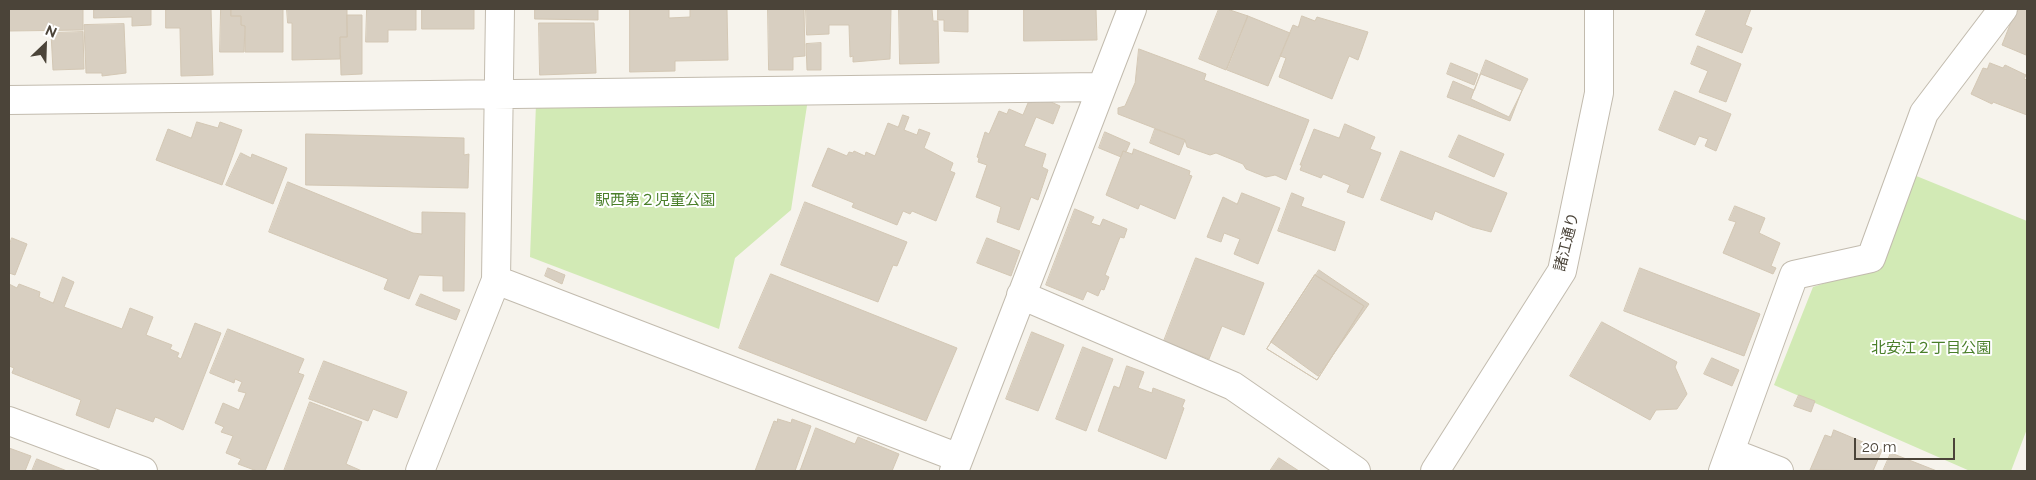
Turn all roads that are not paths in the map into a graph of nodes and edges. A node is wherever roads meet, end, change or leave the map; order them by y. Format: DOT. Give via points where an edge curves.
graph roads {
  1 [pos="500,9"];
  2 [pos="1132,9"];
  3 [pos="1600,9"];
  4 [pos="2003,9"];
  5 [pos="1102,87"];
  6 [pos="499,93"];
  7 [pos="9,100"];
  8 [pos="496,280"];
  9 [pos="1021,295"];
  10 [pos="9,421"];
  11 [pos="1726,461"];
  12 [pos="957,465"];
  13 [pos="143,471"];
  14 [pos="420,471"];
  15 [pos="1356,471"];
  16 [pos="1435,471"];
  17 [pos="1778,471"];
  1 -- 6 [label="street"];
  2 -- 5 [label="street"];
  3 -- 16 [label="street, 諸江通り" via="1599,93 1562,271"];
  4 -- 11 [label="street" via="1924,113 1871,258 1794,275"];
  5 -- 6 [label="street"];
  5 -- 9 [label="street"];
  6 -- 7 [label="street"];
  6 -- 8 [label="street"];
  8 -- 12 [label="street"];
  8 -- 14 [label="street"];
  9 -- 12 [label="street"];
  9 -- 15 [label="street" via="1233,386"];
  10 -- 13 [label="street"];
  11 -- 17 [label="street"];
}
